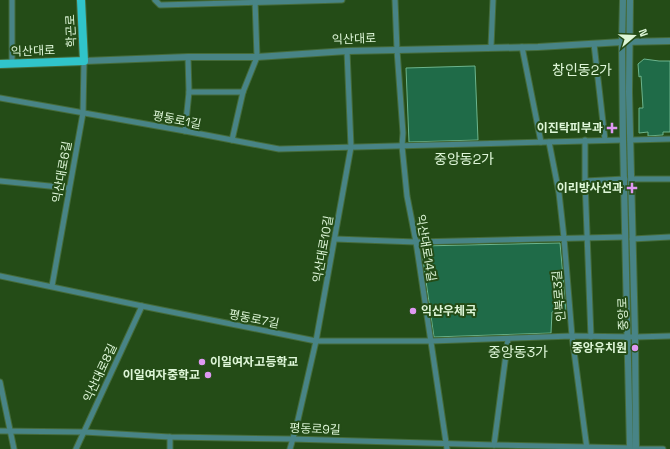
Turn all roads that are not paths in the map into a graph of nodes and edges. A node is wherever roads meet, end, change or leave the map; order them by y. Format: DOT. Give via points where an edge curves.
graph roads {
  1 [pos="12,0"];
  2 [pos="81,0"];
  3 [pos="155,0"];
  4 [pos="342,0"];
  5 [pos="395,0"];
  6 [pos="492,0"];
  7 [pos="623,0"];
  8 [pos="630,0"];
  9 [pos="255,1"];
  10 [pos="670,41"];
  11 [pos="622,42"];
  12 [pos="630,42"];
  13 [pos="594,44"];
  14 [pos="491,47"];
  15 [pos="522,47"];
  16 [pos="347,50"];
  17 [pos="397,50"];
  18 [pos="188,57"];
  19 [pos="256,57"];
  20 [pos="84,61"];
  21 [pos="0,64"];
  22 [pos="12,64"];
  23 [pos="189,92"];
  24 [pos="243,92"];
  25 [pos="0,98"];
  26 [pos="83,113"];
  27 [pos="185,131"];
  28 [pos="670,139"];
  29 [pos="232,140"];
  30 [pos="585,140"];
  31 [pos="605,140"];
  32 [pos="627,140"];
  33 [pos="541,142"];
  34 [pos="549,142"];
  35 [pos="402,146"];
  36 [pos="351,147"];
  37 [pos="632,179"];
  38 [pos="670,179"];
  39 [pos="625,180"];
  40 [pos="0,181"];
  41 [pos="585,182"];
  42 [pos="69,188"];
  43 [pos="625,236"];
  44 [pos="670,237"];
  45 [pos="564,238"];
  46 [pos="588,238"];
  47 [pos="335,239"];
  48 [pos="632,239"];
  49 [pos="416,242"];
  50 [pos="0,276"];
  51 [pos="52,286"];
  52 [pos="142,306"];
  53 [pos="572,336"];
  54 [pos="670,336"];
  55 [pos="591,337"];
  56 [pos="628,337"];
  57 [pos="635,337"];
  58 [pos="508,339"];
  59 [pos="316,341"];
  60 [pos="431,341"];
  61 [pos="0,382"];
  62 [pos="0,431"];
  63 [pos="11,431"];
  64 [pos="84,432"];
  65 [pos="170,437"];
  66 [pos="292,438"];
  67 [pos="494,445"];
  68 [pos="447,446"];
  69 [pos="524,448"];
  70 [pos="587,448"];
  71 [pos="14,449"];
  72 [pos="76,449"];
  73 [pos="170,449"];
  74 [pos="290,449"];
  75 [pos="633,449"];
  76 [pos="663,449"];
  1 -- 22 [label="street"];
  2 -- 20 [label="main road, 학곤로"];
  3 -- 9 [label="street" via="160,5"];
  4 -- 9 [label="street"];
  5 -- 17 [label="street, 익산대로14길"];
  6 -- 14 [label="street"];
  7 -- 11 [label="street, 중앙로"];
  8 -- 12 [label="street, 중앙로"];
  9 -- 19 [label="street"];
  10 -- 12 [label="street, 익산대로"];
  11 -- 12 [label="street, 익산대로"];
  11 -- 13 [label="street, 익산대로"];
  11 -- 32 [label="street, 중앙로"];
  12 -- 32 [label="street, 중앙로"];
  13 -- 15 [label="street, 익산대로"];
  13 -- 31 [label="street"];
  14 -- 15 [label="street, 익산대로"];
  14 -- 17 [label="street, 익산대로"];
  15 -- 33 [label="street"];
  16 -- 17 [label="street, 익산대로"];
  16 -- 19 [label="street, 익산대로"];
  16 -- 36 [label="street, 익산대로10길"];
  17 -- 35 [label="street, 익산대로14길"];
  18 -- 19 [label="street, 익산대로"];
  18 -- 20 [label="street, 익산대로"];
  18 -- 23 [label="street"];
  19 -- 24 [label="street"];
  20 -- 22 [label="main road, 익산대로"];
  20 -- 26 [label="street, 익산대로6길"];
  21 -- 22 [label="main road, 익산대로"];
  23 -- 24 [label="street"];
  23 -- 27 [label="street"];
  24 -- 29 [label="street"];
  25 -- 26 [label="street, 평동로1길"];
  26 -- 27 [label="street, 평동로1길"];
  26 -- 42 [label="street, 익산대로6길"];
  27 -- 29 [label="street, 평동로1길"];
  28 -- 32 [label="street"];
  29 -- 36 [label="street, 평동로1길" via="279,149"];
  30 -- 31 [label="street"];
  30 -- 34 [label="street"];
  30 -- 41 [label="street"];
  31 -- 32 [label="street"];
  32 -- 37 [label="street, 중앙로"];
  32 -- 39 [label="street, 중앙로"];
  33 -- 34 [label="street"];
  33 -- 35 [label="street"];
  34 -- 45 [label="street, 인북로3길" via="559,193"];
  35 -- 36 [label="street"];
  35 -- 49 [label="street, 익산대로14길" via="407,196"];
  36 -- 47 [label="street, 익산대로10길"];
  37 -- 38 [label="street"];
  37 -- 48 [label="street, 중앙로"];
  39 -- 41 [label="street"];
  39 -- 43 [label="street, 중앙로"];
  40 -- 42 [label="street"];
  41 -- 46 [label="street"];
  42 -- 51 [label="street, 익산대로6길"];
  43 -- 46 [label="street"];
  43 -- 56 [label="street, 중앙로"];
  44 -- 48 [label="street"];
  45 -- 46 [label="street"];
  45 -- 49 [label="street"];
  45 -- 53 [label="street, 인북로3길"];
  46 -- 55 [label="street"];
  47 -- 49 [label="street"];
  47 -- 59 [label="street, 익산대로10길"];
  48 -- 57 [label="street, 중앙로"];
  49 -- 60 [label="street, 익산대로14길"];
  50 -- 51 [label="street, 평동로7길"];
  51 -- 52 [label="street, 평동로7길"];
  52 -- 59 [label="street, 평동로7길"];
  52 -- 64 [label="street, 익산대로8길"];
  53 -- 55 [label="street, 평동로7길"];
  53 -- 58 [label="street, 평동로7길"];
  53 -- 70 [label="street, 인북로3길"];
  54 -- 57 [label="street, 평동로7길"];
  55 -- 56 [label="street, 평동로7길"];
  56 -- 57 [label="street, 평동로7길"];
  56 -- 75 [label="street, 중앙로"];
  57 -- 75 [label="street, 중앙로"];
  58 -- 60 [label="street, 평동로7길"];
  58 -- 67 [label="street"];
  59 -- 60 [label="street, 평동로7길"];
  59 -- 66 [label="street, 익산대로10길"];
  60 -- 68 [label="street, 익산대로14길"];
  61 -- 63 [label="street"];
  62 -- 63 [label="street, 평동로9길"];
  63 -- 64 [label="street, 평동로9길"];
  63 -- 71 [label="street"];
  64 -- 65 [label="street, 평동로9길"];
  64 -- 72 [label="street, 익산대로8길"];
  65 -- 66 [label="street, 평동로9길"];
  65 -- 73 [label="street"];
  66 -- 68 [label="street, 평동로9길"];
  66 -- 74 [label="street, 익산대로10길"];
  67 -- 68 [label="street, 평동로9길"];
  67 -- 69 [label="street, 평동로9길"];
  69 -- 70 [label="street, 평동로9길"];
  70 -- 75 [label="street, 평동로9길"];
  75 -- 76 [label="street, 평동로9길"];
}
